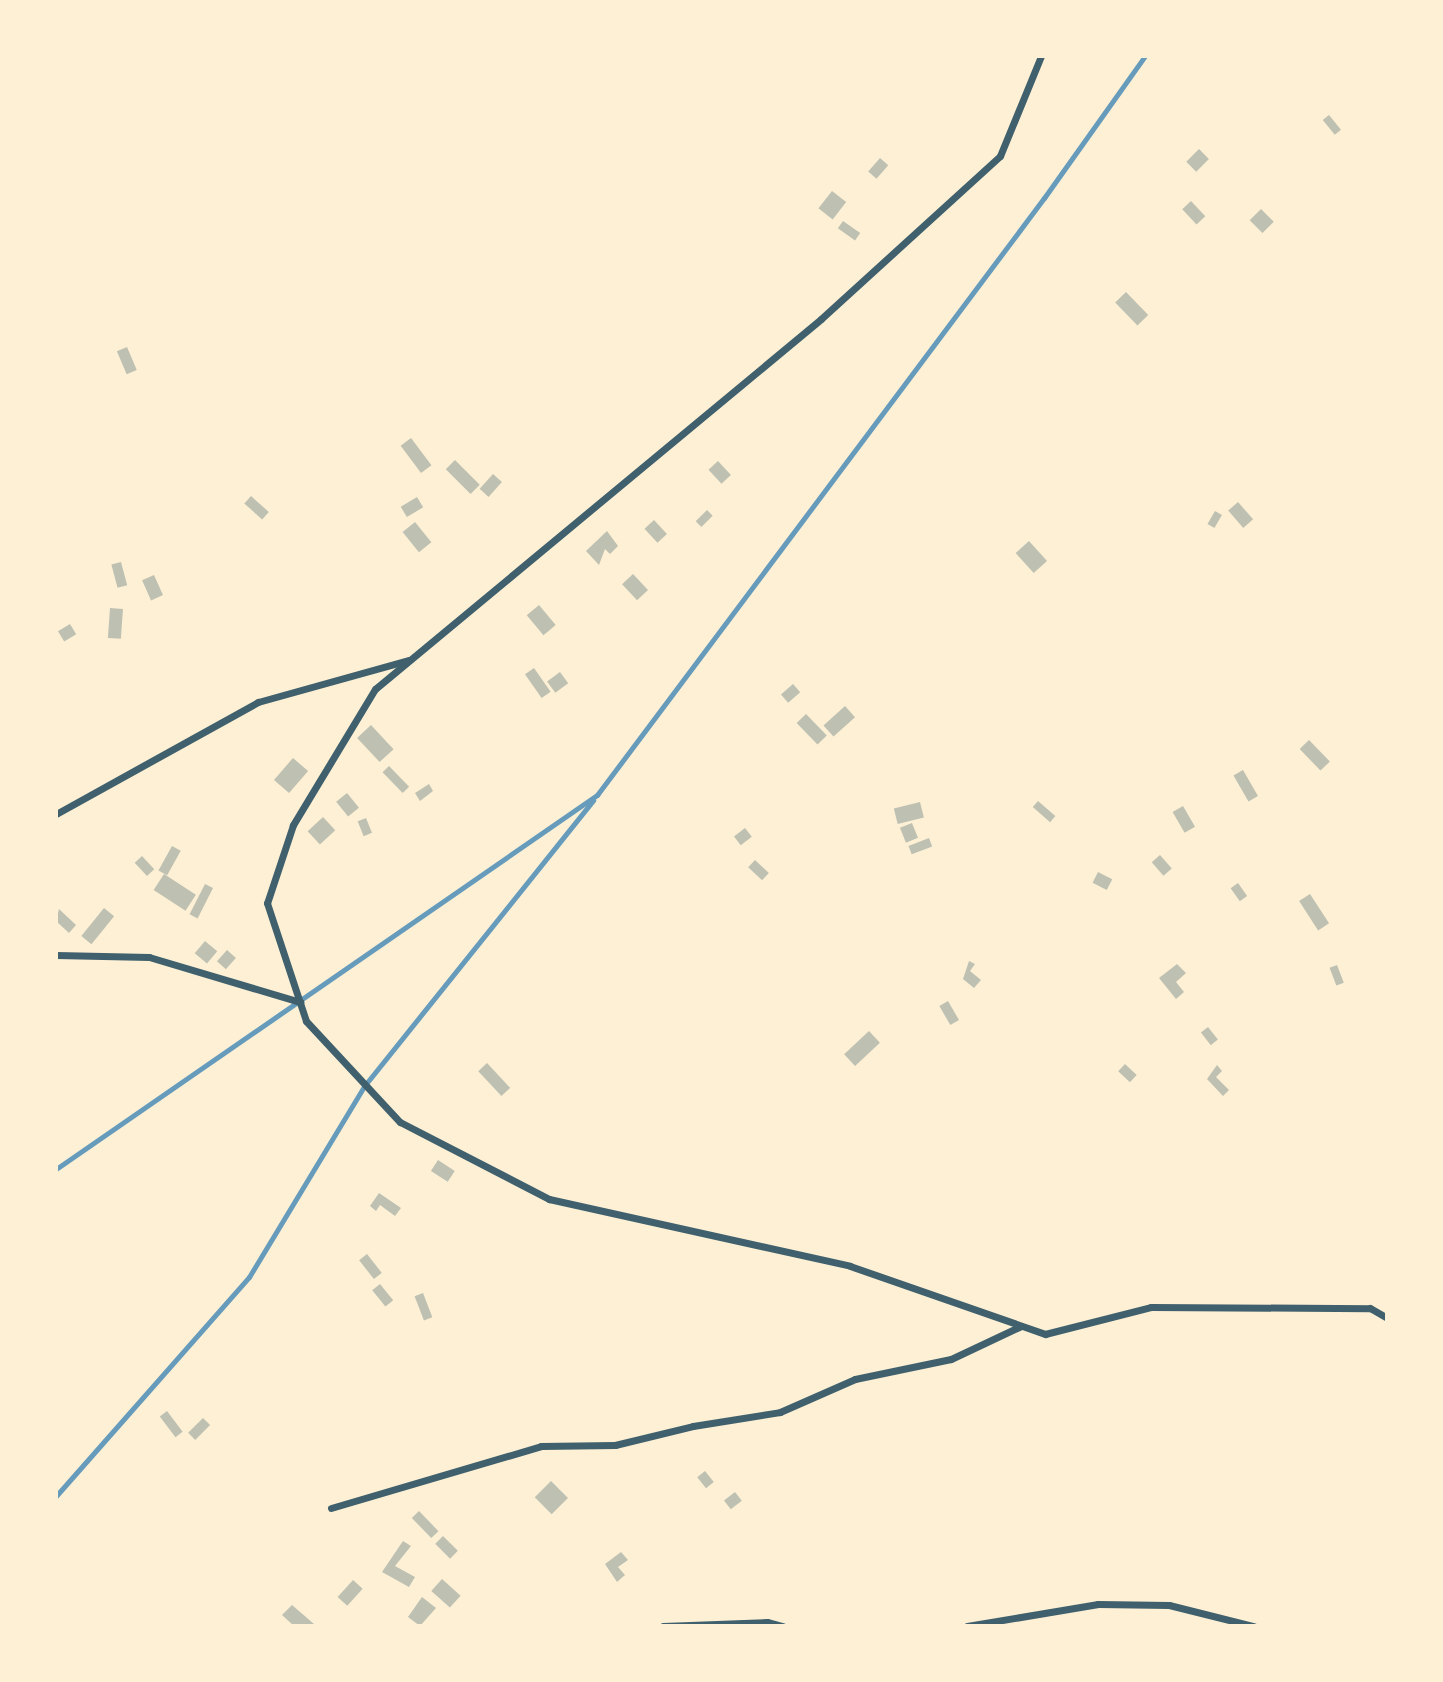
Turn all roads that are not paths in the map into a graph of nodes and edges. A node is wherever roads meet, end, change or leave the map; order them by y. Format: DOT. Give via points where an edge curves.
graph roads {
  1 [pos="1041,56"];
  2 [pos="412,659"];
  3 [pos="56,814"];
  4 [pos="56,956"];
  5 [pos="300,1002"];
  6 [pos="1387,1318"];
  7 [pos="1022,1326"];
  8 [pos="331,1508"];
  9 [pos="663,1626"];
  10 [pos="782,1626"];
  11 [pos="967,1626"];
  12 [pos="1253,1626"];
  1 -- 2 [label="street" via="1000,156 821,319"];
  2 -- 3 [label="street" via="258,702"];
  2 -- 5 [label="street" via="375,689 293,825 267,903"];
  4 -- 5 [label="street" via="149,957"];
  5 -- 7 [label="street" via="306,1021 400,1122 548,1199 850,1266"];
  6 -- 7 [label="street" via="1370,1308 1151,1307 1045,1334"];
  7 -- 8 [label="street" via="951,1359 855,1379 780,1412 615,1445 541,1446"];
  9 -- 10 [label="street" via="767,1622"];
  11 -- 12 [label="street" via="1098,1604 1169,1605"];
}
